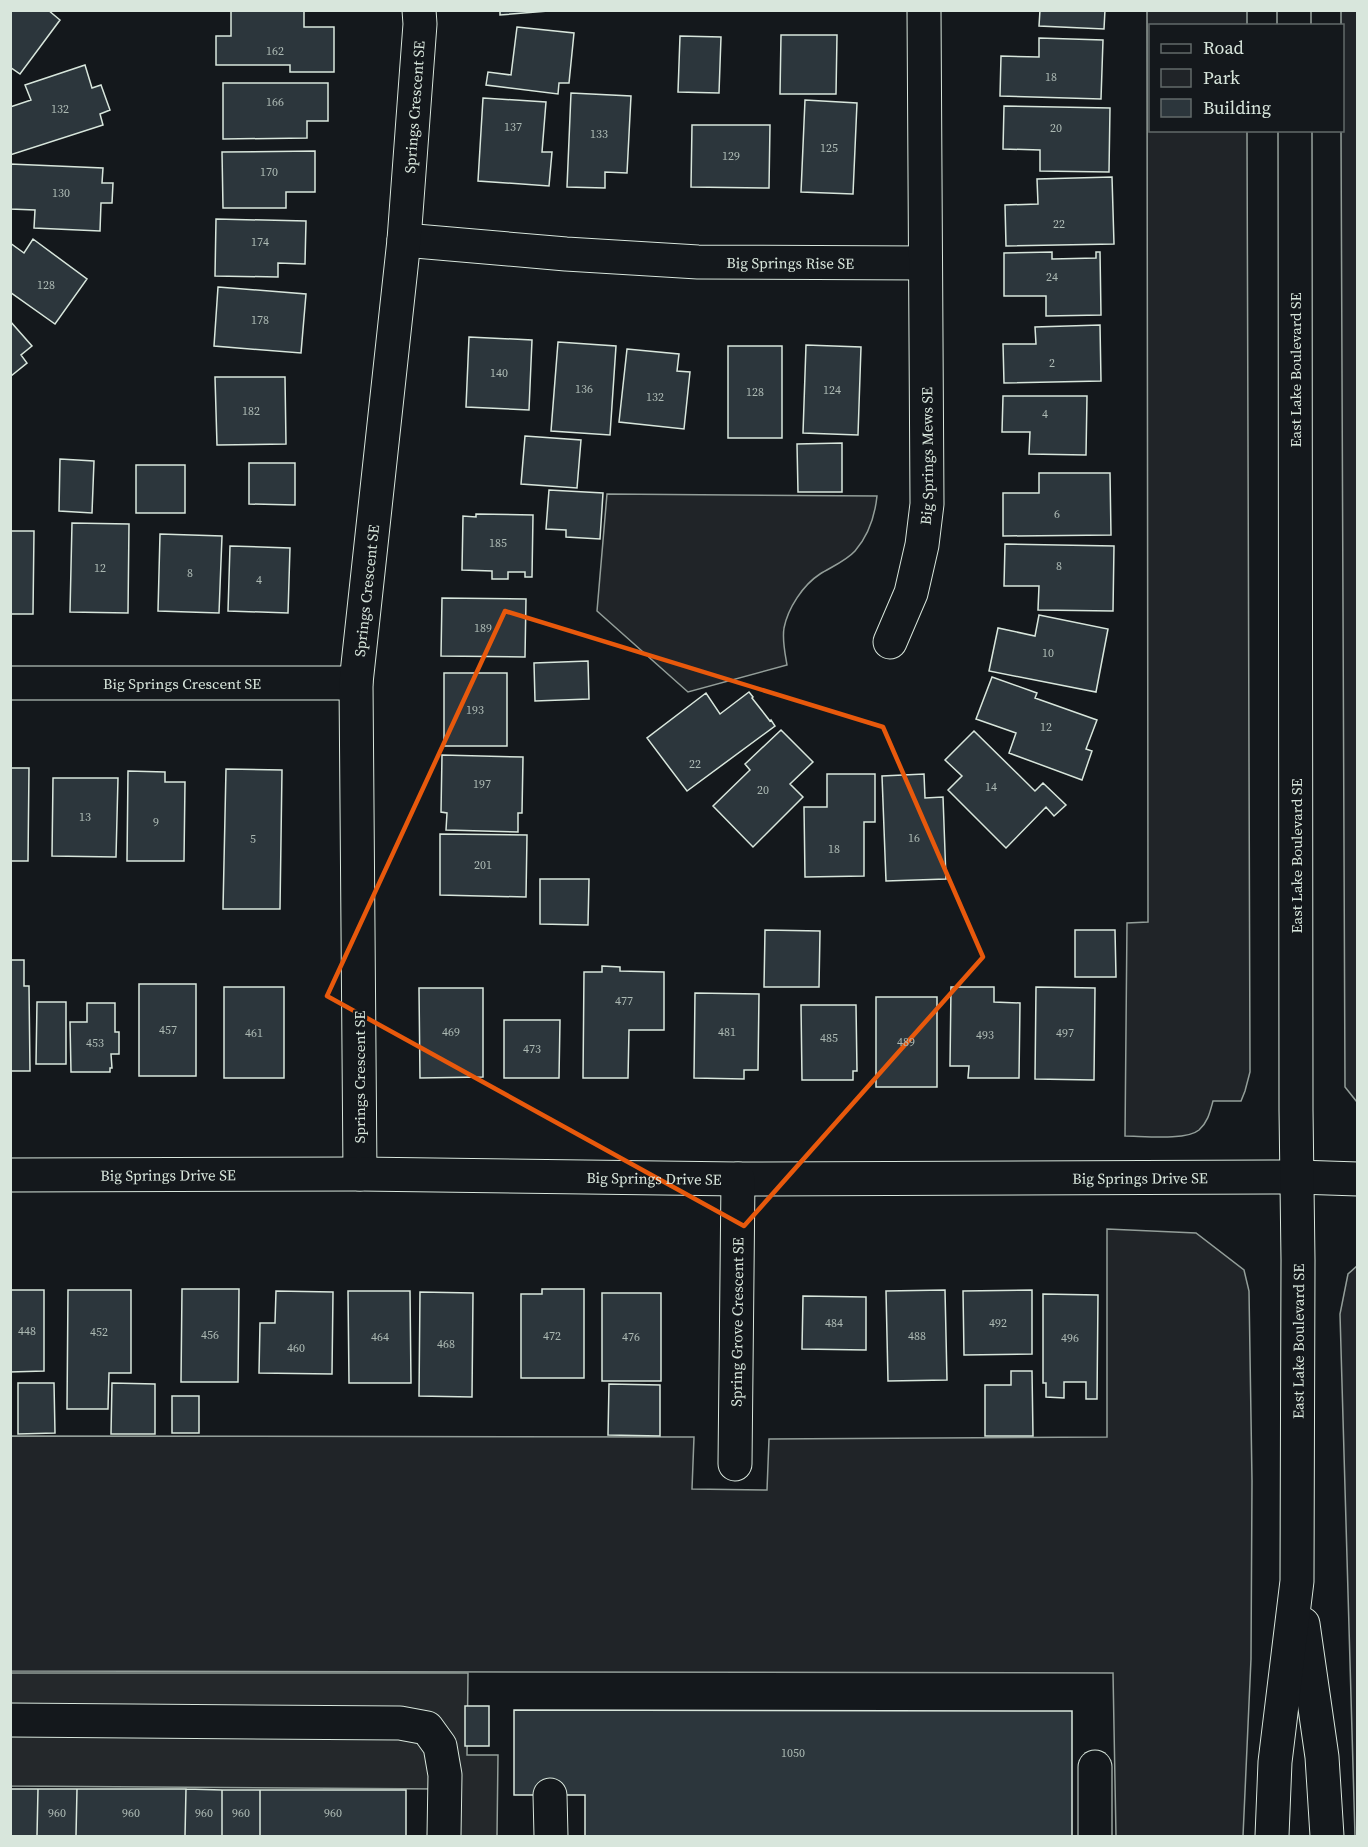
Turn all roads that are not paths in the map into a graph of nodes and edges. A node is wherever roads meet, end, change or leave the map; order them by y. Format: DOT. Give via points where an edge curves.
graph roads {
  1 [pos="419,10"];
  2 [pos="924,10"];
  3 [pos="1295,132"];
  4 [pos="404,240"];
  5 [pos="925,263"];
  6 [pos="890,642"];
  7 [pos="10,683"];
  8 [pos="356,683"];
  9 [pos="360,1174"];
  10 [pos="10,1175"];
  11 [pos="1298,1177"];
  12 [pos="738,1179"];
  13 [pos="1358,1179"];
  14 [pos="735,1464"];
  15 [pos="1297,1581"];
  16 [pos="10,1720"];
  17 [pos="1095,1767"];
  18 [pos="550,1795"];
  19 [pos="444,1836"];
  20 [pos="550,1836"];
  21 [pos="1095,1836"];
  22 [pos="1272,1836"];
  23 [pos="1327,1836"];
  1 -- 4 [label="street, Springs Crescent SE"];
  2 -- 5 [label="street"];
  3 -- 11 [label="street, East Lake Boulevard SE"];
  4 -- 5 [label="street, Big Springs Rise SE" via="698,262"];
  4 -- 8 [label="street, Springs Crescent SE"];
  5 -- 6 [label="street, Big Springs Mews SE" via="927,504 911,593"];
  7 -- 8 [label="street, Big Springs Crescent SE"];
  8 -- 9 [label="street, Springs Crescent SE"];
  9 -- 10 [label="street, Big Springs Drive SE"];
  9 -- 12 [label="street, Big Springs Drive SE"];
  11 -- 12 [label="street, Big Springs Drive SE"];
  11 -- 13 [label="street, Big Springs Drive SE"];
  11 -- 15 [label="street, East Lake Boulevard SE"];
  12 -- 14 [label="street, Spring Grove Crescent SE"];
  15 -- 22 [label="street, East Lake Boulevard SE" via="1275,1762"];
  15 -- 23 [label="street, East Lake Boulevard SE" via="1322,1756"];
  16 -- 19 [label="street" via="400,1723 427,1728 440,1746 445,1775"];
  17 -- 21 [label="street"];
  18 -- 20 [label="street"];
}
